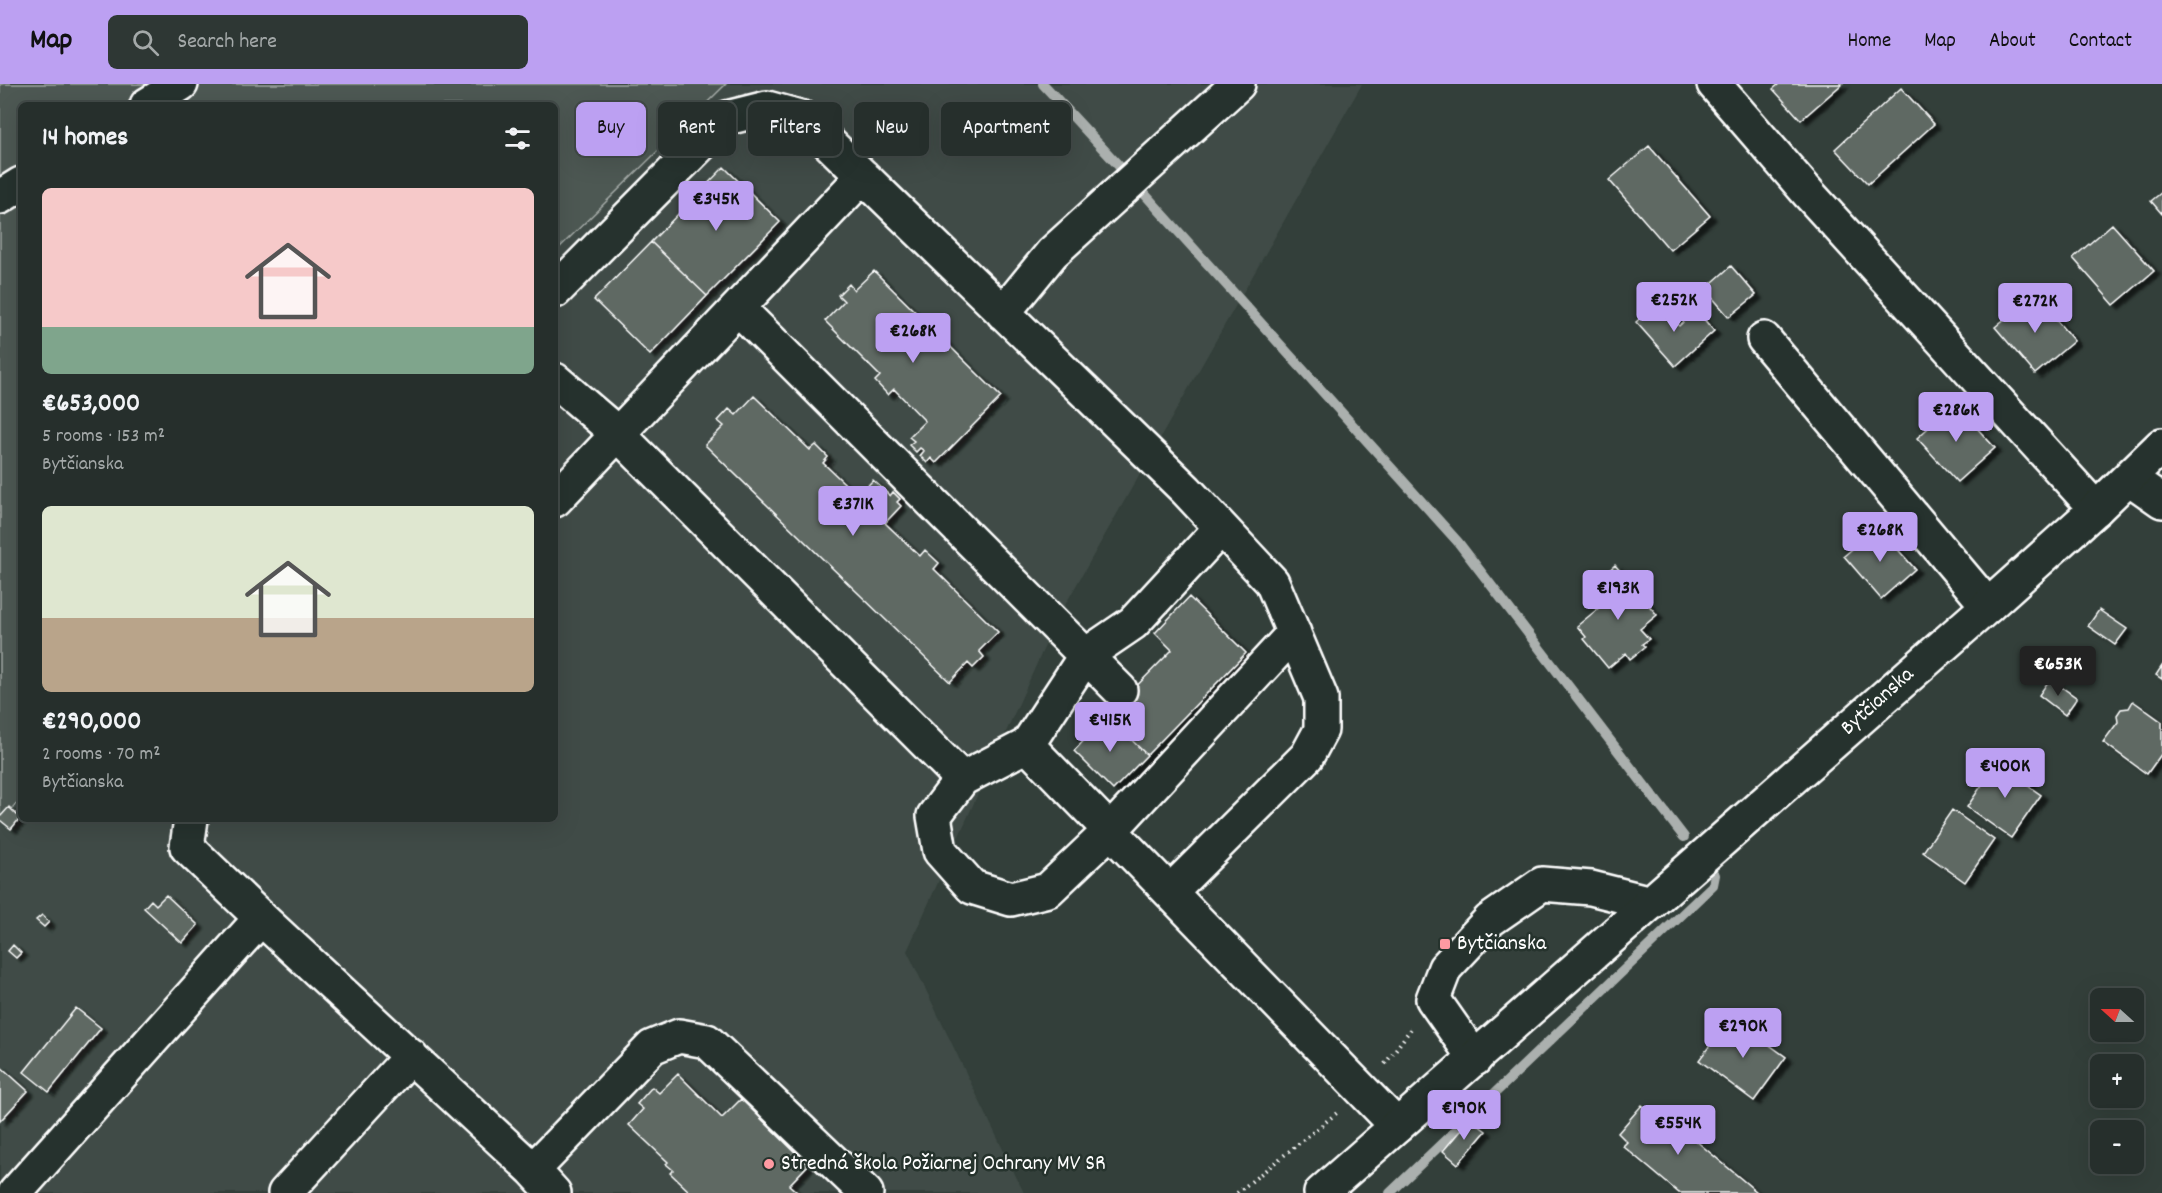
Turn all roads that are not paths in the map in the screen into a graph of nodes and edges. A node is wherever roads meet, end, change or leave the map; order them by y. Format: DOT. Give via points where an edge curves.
graph roads {
  1 [pos="181,84"];
  2 [pos="1238,84"];
  3 [pos="1714,84"];
  4 [pos="152,102"];
  5 [pos="863,176"];
  6 [pos="18,186"];
  7 [pos="0,197"];
  8 [pos="558,288"];
  9 [pos="738,308"];
  10 [pos="1003,313"];
  11 [pos="1764,339"];
  12 [pos="558,383"];
  13 [pos="618,434"];
  14 [pos="2162,445"];
  15 [pos="2129,478"];
  16 [pos="558,497"];
  17 [pos="2162,501"];
  18 [pos="2096,509"];
  19 [pos="1221,528"];
  20 [pos="1988,606"];
  21 [pos="1294,633"];
  22 [pos="1086,655"];
  23 [pos="1120,690"];
  24 [pos="1028,745"];
  25 [pos="962,779"];
  26 [pos="191,822"];
  27 [pos="1111,830"];
  28 [pos="1171,891"];
  29 [pos="1651,903"];
  30 [pos="261,918"];
  31 [pos="411,1056"];
  32 [pos="1475,1059"];
  33 [pos="1397,1126"];
  34 [pos="544,1182"];
  35 [pos="15,1193"];
  36 [pos="285,1193"];
  37 [pos="866,1193"];
  38 [pos="1321,1193"];
  1 -- 4 [label="main road"];
  2 -- 10 [label="main road" via="1052,253"];
  3 -- 18 [label="main road"];
  5 -- 8 [label="main road" via="803,118 767,108 727,118"];
  5 -- 9 [label="main road"];
  5 -- 10 [label="main road"];
  6 -- 7 [label="main road"];
  9 -- 13 [label="main road"];
  9 -- 22 [label="main road"];
  10 -- 19 [label="main road"];
  11 -- 20 [label="main road"];
  12 -- 13 [label="main road"];
  13 -- 16 [label="main road"];
  13 -- 25 [label="main road"];
  14 -- 15 [label="main road, Bytčianska"];
  15 -- 17 [label="main road"];
  15 -- 18 [label="main road, Bytčianska"];
  18 -- 20 [label="main road, Bytčianska"];
  19 -- 21 [label="main road" via="1272,582"];
  19 -- 22 [label="main road" via="1133,623"];
  20 -- 29 [label="main road, Bytčianska"];
  21 -- 27 [label="main road"];
  21 -- 28 [label="main road" via="1322,698 1321,730 1307,756"];
  22 -- 23 [label="main road"];
  22 -- 24 [label="main road"];
  24 -- 25 [label="main road"];
  24 -- 27 [label="main road"];
  25 -- 27 [label="main road" via="934,816 940,851 972,886 982,890 1011,899 1048,890"];
  26 -- 30 [label="main road" via="187,847"];
  27 -- 28 [label="main road"];
  28 -- 33 [label="main road"];
  29 -- 32 [label="main road, Bytčianska"];
  29 -- 32 [label="main road" via="1591,888 1542,884 1490,921 1445,968 1433,999"];
  30 -- 31 [label="main road"];
  30 -- 35 [label="main road"];
  31 -- 34 [label="main road"];
  31 -- 36 [label="main road"];
  32 -- 33 [label="main road, Bytčianska"];
  33 -- 38 [label="main road, Bytčianska"];
  34 -- 37 [label="main road" via="652,1047 680,1036 707,1041"];
}
